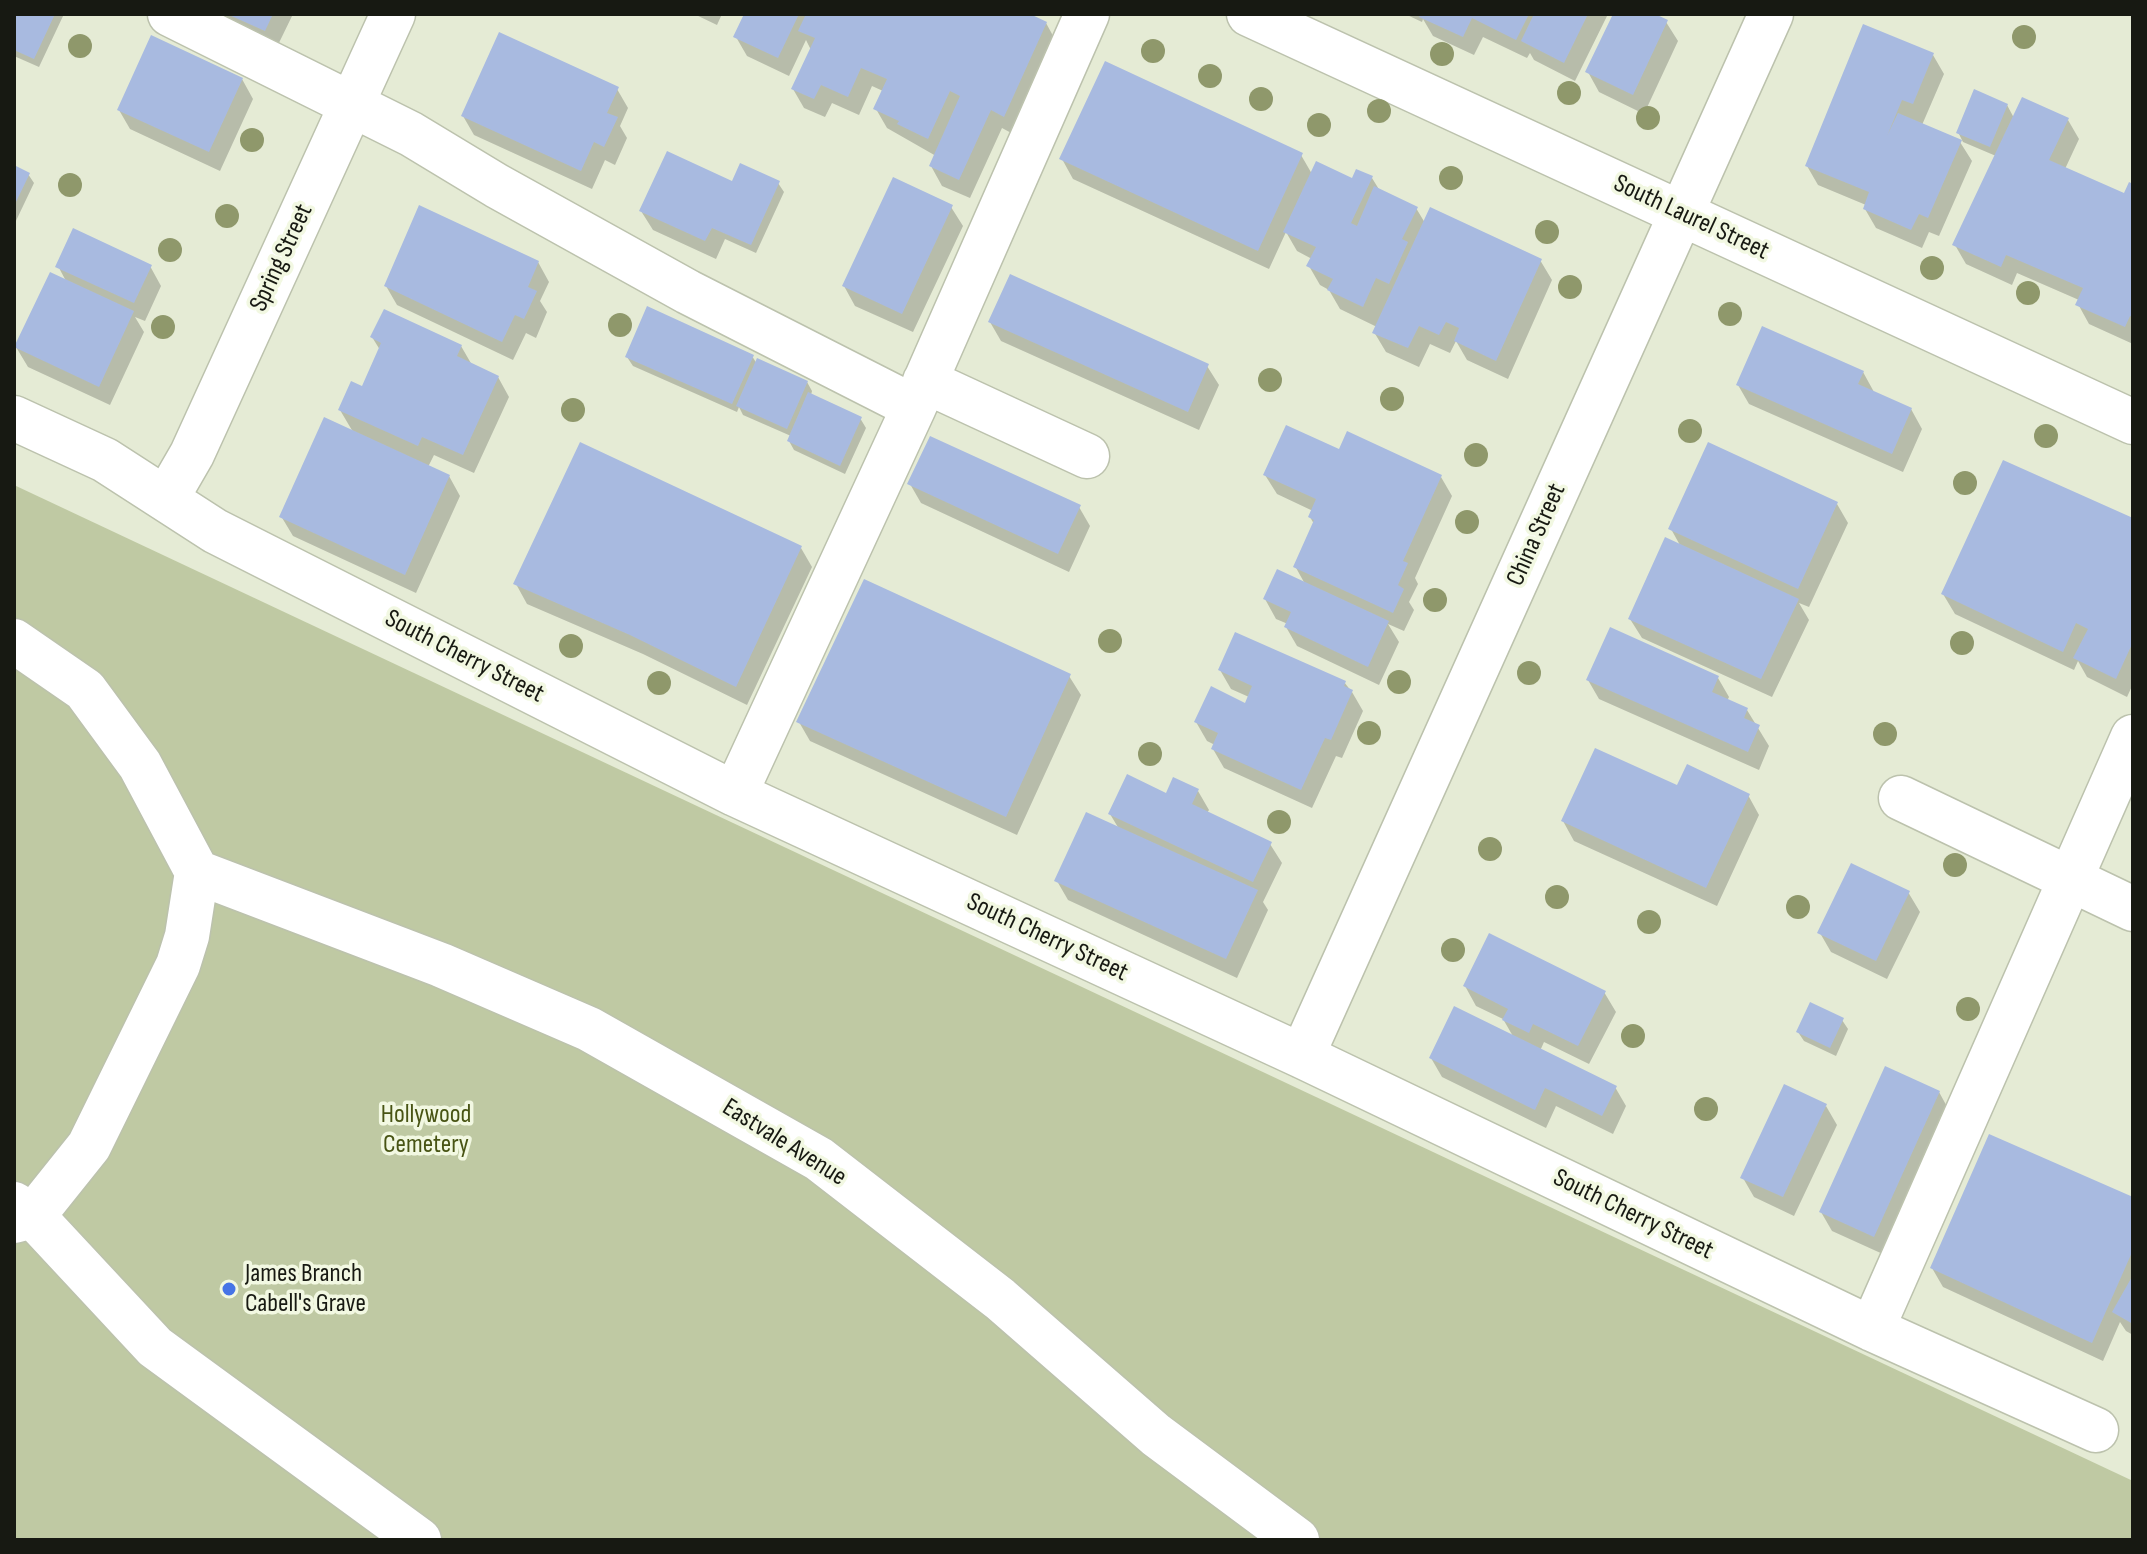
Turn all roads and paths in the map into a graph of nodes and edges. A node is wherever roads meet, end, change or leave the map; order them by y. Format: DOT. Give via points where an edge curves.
graph roads {
  1 [pos="170,14"];
  2 [pos="393,14"];
  3 [pos="1087,14"];
  4 [pos="1249,14"];
  5 [pos="1771,14"];
  6 [pos="1311,27"];
  7 [pos="353,104"];
  8 [pos="1681,213"];
  9 [pos="920,394"];
  10 [pos="14,418"];
  11 [pos="2133,422"];
  12 [pos="1087,456"];
  13 [pos="166,499"];
  14 [pos="14,641"];
  15 [pos="2133,737"];
  16 [pos="735,794"];
  17 [pos="1901,798"];
  18 [pos="197,872"];
  19 [pos="2070,878"];
  20 [pos="2133,909"];
  21 [pos="1302,1056"];
  22 [pos="20,1214"];
  23 [pos="1872,1329"];
  24 [pos="2096,1430"];
  25 [pos="419,1540"];
  26 [pos="1297,1540"];
  1 -- 7 [label="street"];
  2 -- 7 [label="street, Spring Street"];
  3 -- 9 [label="street"];
  4 -- 6 [label="street, South Laurel Street"];
  5 -- 8 [label="street, China Street"];
  6 -- 8 [label="street, South Laurel Street"];
  7 -- 9 [label="street" via="688,292"];
  7 -- 13 [label="street, Spring Street" via="192,454"];
  8 -- 11 [label="street, South Laurel Street"];
  8 -- 21 [label="street, China Street"];
  9 -- 12 [label="street"];
  9 -- 16 [label="street"];
  10 -- 13 [label="street, South Cherry Street" via="105,460"];
  13 -- 16 [label="street, South Cherry Street" via="215,531"];
  14 -- 18 [label="street" via="85,690 140,765"];
  15 -- 19 [label="street"];
  16 -- 21 [label="street, South Cherry Street"];
  17 -- 19 [label="street"];
  18 -- 22 [label="street" via="178,965 89,1146"];
  18 -- 26 [label="street, Eastvale Avenue" via="441,965 589,1029 819,1159 1000,1299 1156,1435"];
  19 -- 20 [label="street"];
  19 -- 23 [label="street"];
  21 -- 23 [label="street, South Cherry Street"];
  22 -- 25 [label="street" via="155,1347"];
  23 -- 24 [label="street, South Cherry Street"];
}
